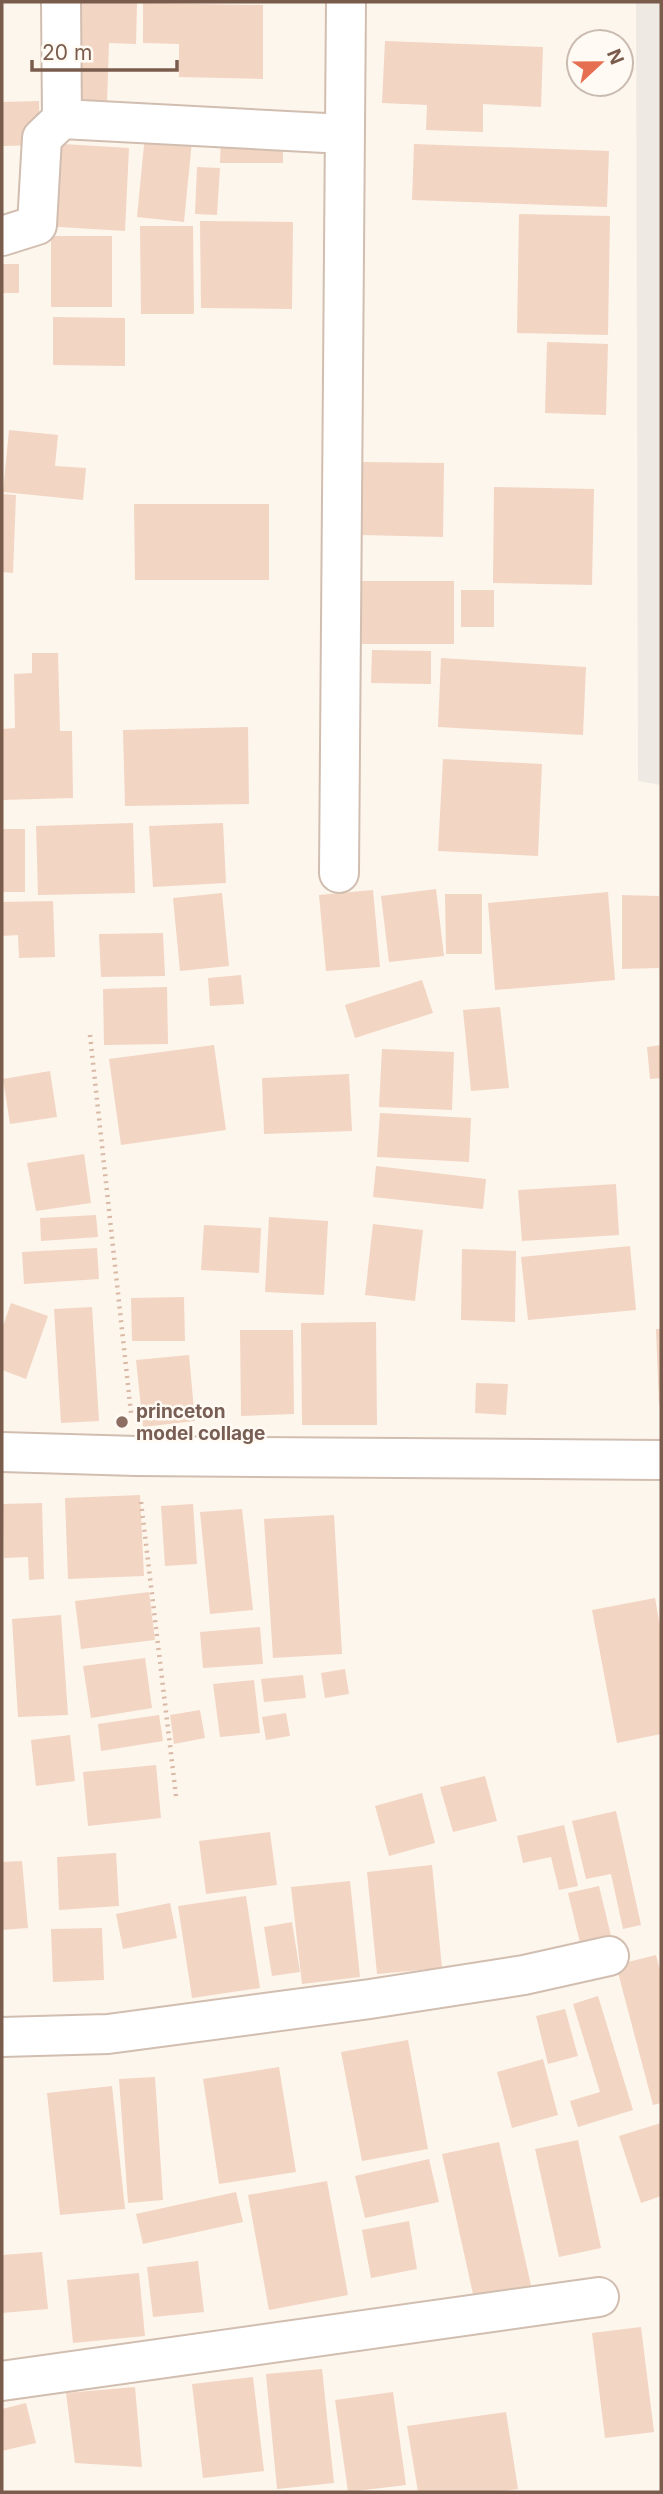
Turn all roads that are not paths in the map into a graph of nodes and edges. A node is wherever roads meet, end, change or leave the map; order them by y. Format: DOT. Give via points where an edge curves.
graph roads {
  1 [pos="61,2"];
  2 [pos="346,2"];
  3 [pos="62,119"];
  4 [pos="344,134"];
  5 [pos="2,236"];
  6 [pos="339,873"];
  7 [pos="2,1452"];
  8 [pos="661,1460"];
  9 [pos="609,1956"];
  10 [pos="2,2037"];
  11 [pos="599,2297"];
  12 [pos="2,2381"];
  1 -- 3 [label="street"];
  2 -- 4 [label="street"];
  3 -- 4 [label="street"];
  3 -- 5 [label="street" via="42,138 37,225"];
  4 -- 6 [label="street"];
  7 -- 8 [label="street"];
  9 -- 10 [label="street" via="524,1975 343,2003 108,2034"];
  11 -- 12 [label="street"];
}
